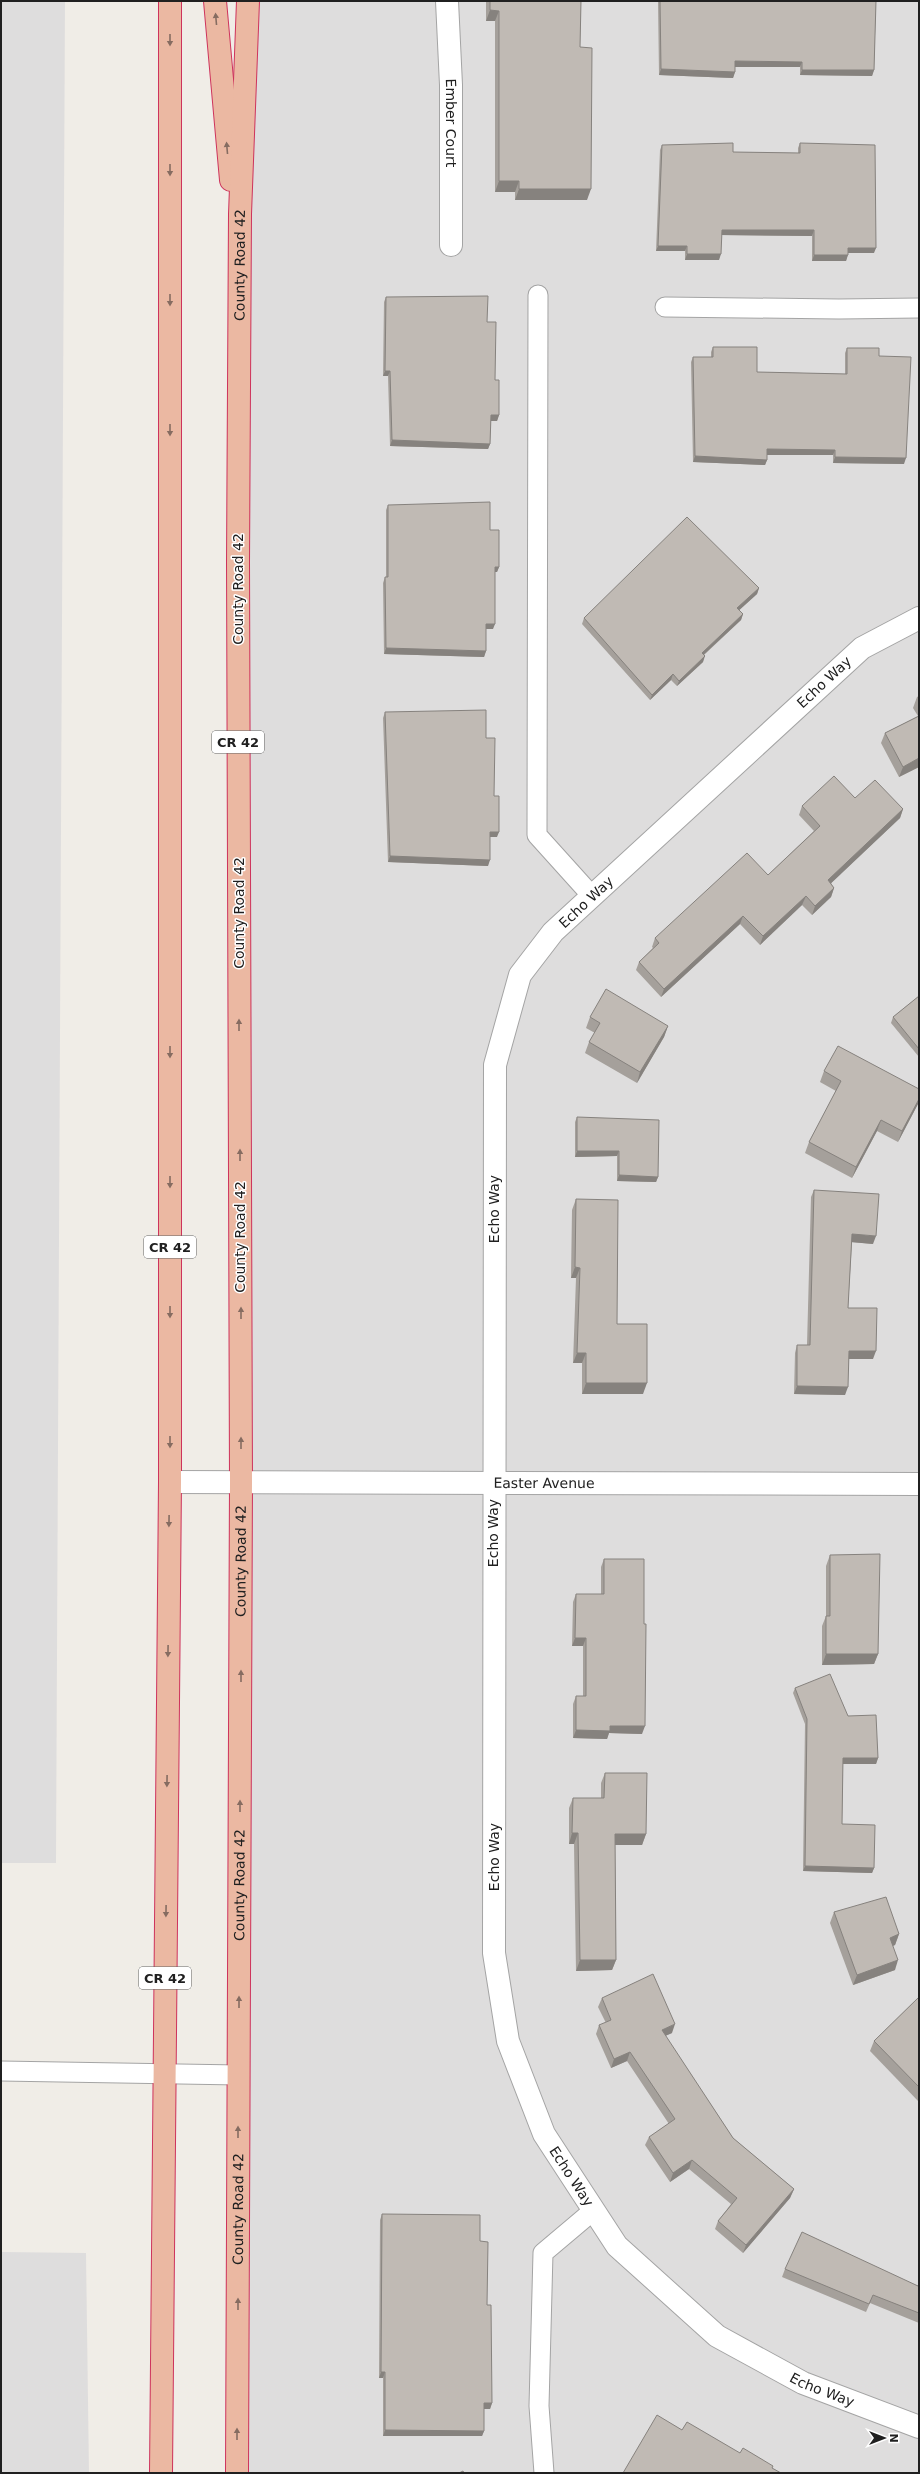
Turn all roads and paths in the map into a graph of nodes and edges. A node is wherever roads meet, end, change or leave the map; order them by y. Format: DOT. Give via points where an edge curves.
graph roads {
  1 [pos="170,1"];
  2 [pos="215,1"];
  3 [pos="248,1"];
  4 [pos="446,1"];
  5 [pos="240,214"];
  6 [pos="451,245"];
  7 [pos="538,295"];
  8 [pos="665,307"];
  9 [pos="919,308"];
  10 [pos="919,618"];
  11 [pos="592,896"];
  12 [pos="170,1482"];
  13 [pos="241,1482"];
  14 [pos="493,1483"];
  15 [pos="919,1484"];
  16 [pos="1,2071"];
  17 [pos="164,2072"];
  18 [pos="239,2075"];
  19 [pos="594,2210"];
  20 [pos="919,2427"];
  21 [pos="161,2473"];
  22 [pos="237,2473"];
  23 [pos="544,2473"];
  1 -- 12 [label="highway, CR 42, one-way"];
  5 -- 2 [label="highway, one-way" via="229,174"];
  3 -- 5 [label="highway, County Road 42 / CR 42"];
  4 -- 6 [label="street, Ember Court" via="451,85"];
  13 -- 5 [label="highway, County Road 42 / CR 42, one-way" via="238,638"];
  7 -- 11 [label="lane" via="537,835"];
  8 -- 9 [label="lane" via="839,310"];
  10 -- 11 [label="street, Echo Way" via="862,648"];
  11 -- 14 [label="street, Echo Way" via="553,932 520,975 495,1065"];
  12 -- 13 [label="street, Easter Avenue"];
  12 -- 17 [label="highway, CR 42, one-way"];
  13 -- 14 [label="street, Easter Avenue"];
  18 -- 13 [label="highway, County Road 42 / CR 42, one-way"];
  14 -- 15 [label="street, Easter Avenue"];
  14 -- 19 [label="street, Echo Way" via="494,1953 508,2041 544,2134"];
  16 -- 17 [label="lane"];
  17 -- 18 [label="lane"];
  17 -- 21 [label="highway, CR 42"];
  22 -- 18 [label="highway, County Road 42 / CR 42, one-way"];
  19 -- 20 [label="street, Echo Way" via="617,2246 717,2336 804,2383"];
  19 -- 23 [label="lane" via="543,2254 539,2406"];
}
